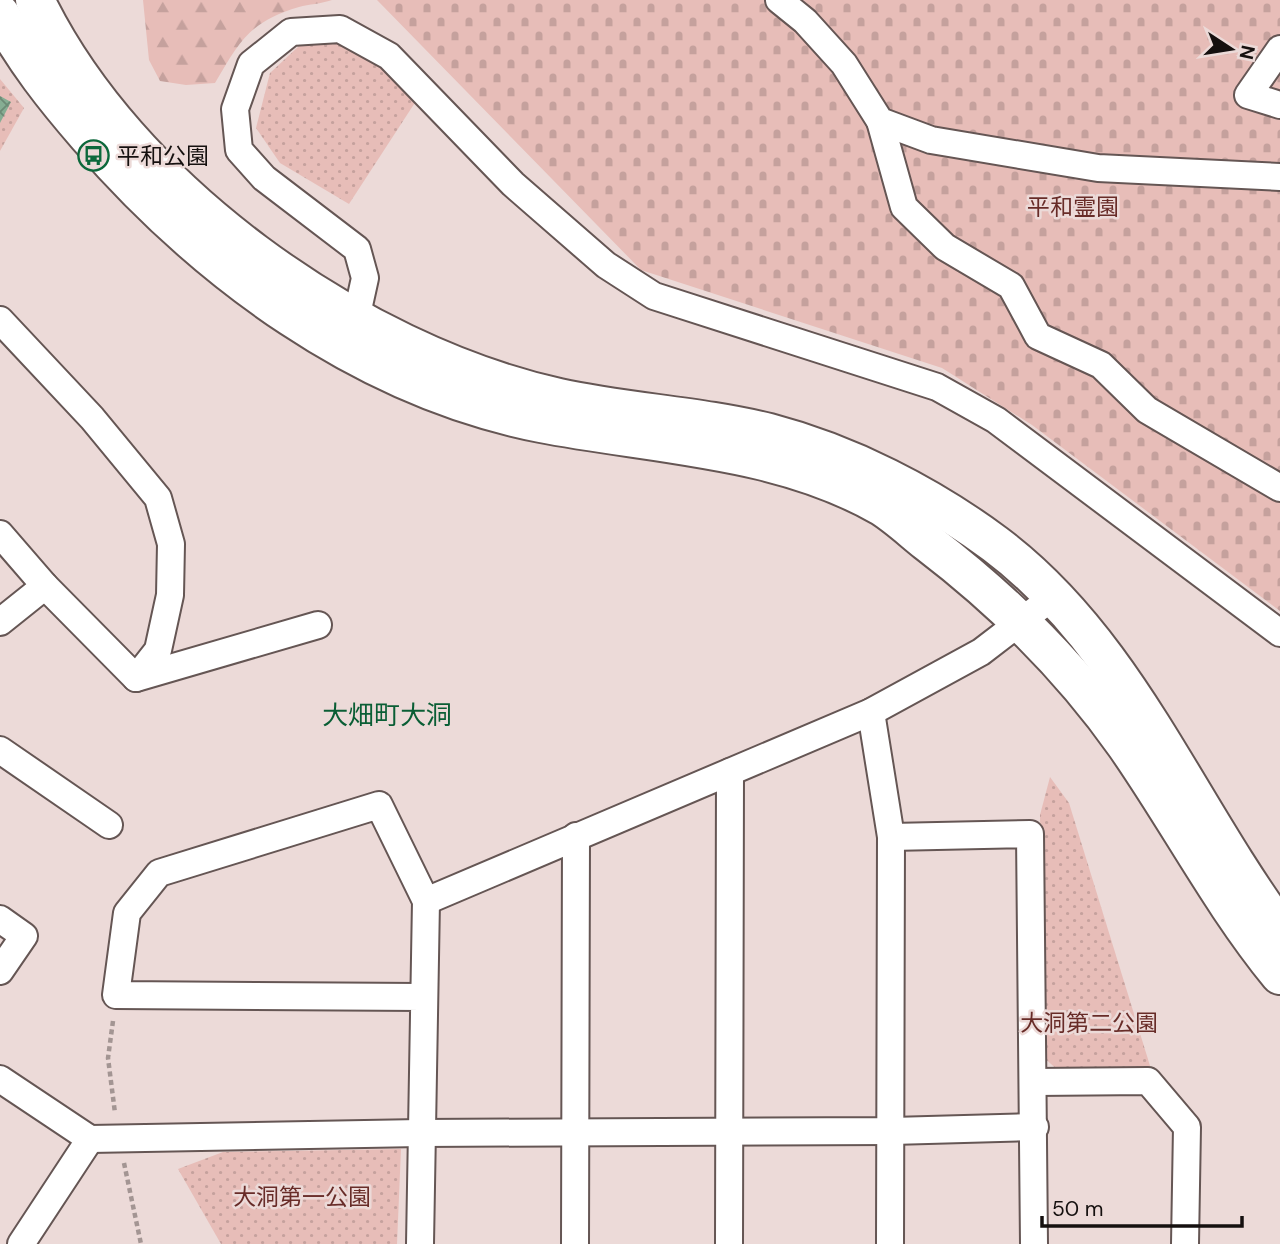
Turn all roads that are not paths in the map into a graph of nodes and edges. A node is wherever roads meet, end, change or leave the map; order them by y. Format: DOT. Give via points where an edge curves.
graph roads {
  1 [pos="35,0"];
  2 [pos="779,0"];
  3 [pos="811,10"];
  4 [pos="0,15"];
  5 [pos="1280,49"];
  6 [pos="1280,105"];
  7 [pos="880,121"];
  8 [pos="1280,177"];
  9 [pos="356,318"];
  10 [pos="0,320"];
  11 [pos="1280,488"];
  12 [pos="0,534"];
  13 [pos="45,586"];
  14 [pos="1054,596"];
  15 [pos="1022,621"];
  16 [pos="0,622"];
  17 [pos="318,625"];
  18 [pos="1280,633"];
  19 [pos="136,678"];
  20 [pos="871,712"];
  21 [pos="0,750"];
  22 [pos="730,772"];
  23 [pos="109,825"];
  24 [pos="576,836"];
  25 [pos="891,837"];
  26 [pos="426,901"];
  27 [pos="0,919"];
  28 [pos="1280,929"];
  29 [pos="0,971"];
  30 [pos="1280,975"];
  31 [pos="422,997"];
  32 [pos="0,1079"];
  33 [pos="1035,1082"];
  34 [pos="1035,1127"];
  35 [pos="892,1131"];
  36 [pos="574,1132"];
  37 [pos="420,1133"];
  38 [pos="730,1133"];
  39 [pos="90,1139"];
  40 [pos="21,1244"];
  41 [pos="420,1244"];
  42 [pos="575,1244"];
  43 [pos="729,1244"];
  44 [pos="890,1244"];
  45 [pos="1034,1244"];
  46 [pos="1185,1244"];
  1 -- 9 [label="street" via="52,35 99,101 161,171 248,248"];
  2 -- 3 [label="street"];
  3 -- 7 [label="street"];
  4 -- 15 [label="street" via="20,52 132,186 258,296 326,338 454,400 537,422 739,455 819,478 882,507"];
  5 -- 6 [label="street" via="1248,95"];
  7 -- 8 [label="street" via="932,140 1098,168"];
  7 -- 11 [label="street" via="904,207 945,247 1011,286 1038,336 1101,365 1147,410"];
  9 -- 14 [label="street" via="423,353 485,377 559,398 768,433 848,460 995,544"];
  9 -- 18 [label="street" via="365,278 357,249 264,178 239,150 235,109 251,64 291,32 340,29 390,56 513,184 606,265 654,296 937,387 996,420"];
  10 -- 19 [label="street" via="92,418 158,498 171,544 170,595 158,650"];
  12 -- 13 [label="street"];
  13 -- 16 [label="street"];
  13 -- 19 [label="street"];
  14 -- 15 [label="street"];
  14 -- 28 [label="street" via="1107,658 1242,878"];
  15 -- 20 [label="street" via="981,652"];
  15 -- 30 [label="street" via="1125,744 1219,892"];
  17 -- 19 [label="street"];
  20 -- 22 [label="street"];
  20 -- 25 [label="street"];
  21 -- 23 [label="street"];
  22 -- 24 [label="street"];
  22 -- 38 [label="street"];
  24 -- 26 [label="street"];
  24 -- 36 [label="street"];
  25 -- 33 [label="street" via="1030,834"];
  25 -- 35 [label="street"];
  26 -- 31 [label="street"];
  26 -- 31 [label="street" via="379,805 159,873 127,913 116,995"];
  27 -- 29 [label="street" via="24,936"];
  31 -- 37 [label="street"];
  32 -- 39 [label="street"];
  33 -- 34 [label="street"];
  33 -- 46 [label="street" via="1148,1082 1187,1127"];
  34 -- 35 [label="street"];
  34 -- 45 [label="street"];
  35 -- 38 [label="street"];
  35 -- 44 [label="street"];
  36 -- 37 [label="street"];
  36 -- 38 [label="street"];
  36 -- 42 [label="street"];
  37 -- 39 [label="street"];
  37 -- 41 [label="street"];
  38 -- 43 [label="street"];
  39 -- 40 [label="street"];
}
